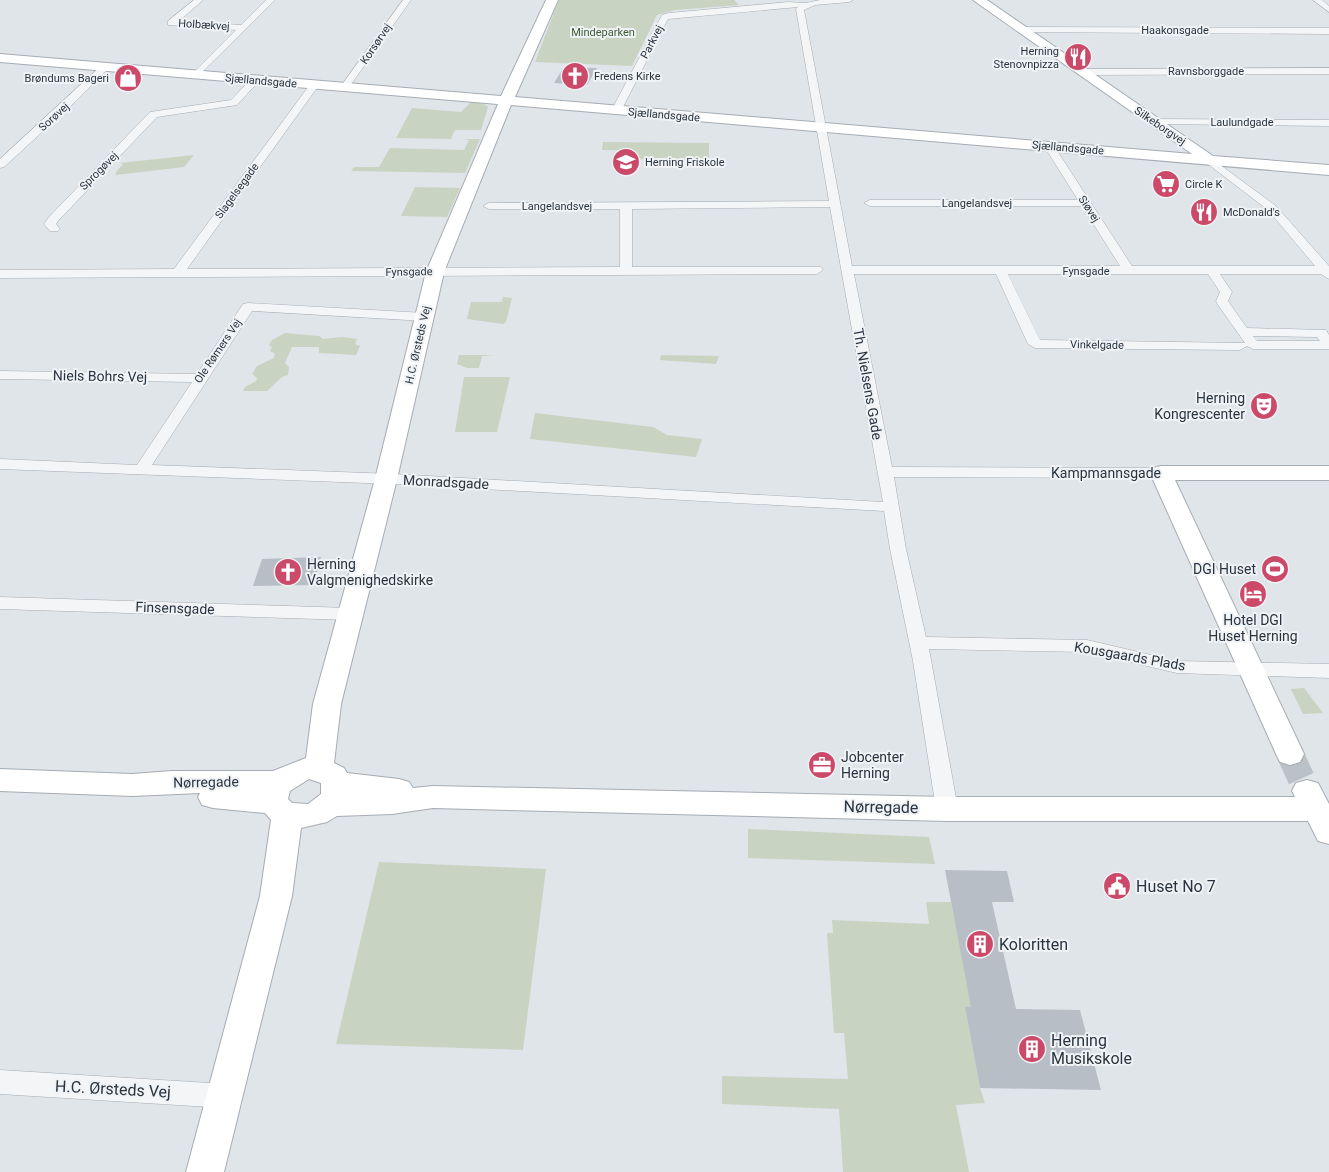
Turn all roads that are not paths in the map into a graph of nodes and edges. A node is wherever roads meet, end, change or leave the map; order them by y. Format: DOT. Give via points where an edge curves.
graph roads {
  1 [pos="200,0"];
  2 [pos="271,0"];
  3 [pos="407,0"];
  4 [pos="552,0"];
  5 [pos="849,0"];
  6 [pos="979,0"];
  7 [pos="1317,0"];
  8 [pos="804,6"];
  9 [pos="1329,10"];
  10 [pos="243,28"];
  11 [pos="1022,30"];
  12 [pos="1329,31"];
  13 [pos="0,58"];
  14 [pos="105,67"];
  15 [pos="1329,71"];
  16 [pos="1083,72"];
  17 [pos="196,75"];
  18 [pos="255,80"];
  19 [pos="314,85"];
  20 [pos="344,88"];
  21 [pos="506,101"];
  22 [pos="616,111"];
  23 [pos="1154,122"];
  24 [pos="1329,123"];
  25 [pos="822,128"];
  26 [pos="1049,146"];
  27 [pos="1208,159"];
  28 [pos="0,165"];
  29 [pos="1329,170"];
  30 [pos="870,203"];
  31 [pos="1084,203"];
  32 [pos="836,204"];
  33 [pos="626,205"];
  34 [pos="489,206"];
  35 [pos="54,229"];
  36 [pos="1211,269"];
  37 [pos="817,270"];
  38 [pos="848,270"];
  39 [pos="1000,270"];
  40 [pos="1129,271"];
  41 [pos="435,272"];
  42 [pos="626,272"];
  43 [pos="1328,272"];
  44 [pos="178,273"];
  45 [pos="0,274"];
  46 [pos="425,317"];
  47 [pos="1329,345"];
  48 [pos="1240,346"];
  49 [pos="0,375"];
  50 [pos="200,378"];
  51 [pos="0,464"];
  52 [pos="142,469"];
  53 [pos="884,472"];
  54 [pos="1161,472"];
  55 [pos="1329,473"];
  56 [pos="386,479"];
  57 [pos="892,507"];
  58 [pos="0,603"];
  59 [pos="350,614"];
  60 [pos="918,643"];
  61 [pos="1252,670"];
  62 [pos="1329,671"];
  63 [pos="1290,754"];
  64 [pos="0,780"];
  65 [pos="304,793"];
  66 [pos="947,809"];
  67 [pos="1320,810"];
  68 [pos="0,1082"];
  69 [pos="226,1096"];
  70 [pos="205,1172"];
  1 -- 10 [label="street, Holbækvej" via="171,23"];
  2 -- 10 [label="street, Holbækvej"];
  3 -- 20 [label="street, Korsørvej"];
  4 -- 21 [label="street, H.C. Ørsteds Vej"];
  5 -- 8 [label="street"];
  6 -- 11 [label="street, Silkeborgvej"];
  7 -- 9 [label="street"];
  8 -- 22 [label="street, Parkvej" via="788,4 665,17"];
  8 -- 25 [label="street, Th. Nielsens Gade" via="800,9"];
  10 -- 17 [label="street, Holbækvej"];
  11 -- 12 [label="street, Haakonsgade"];
  11 -- 16 [label="street, Silkeborgvej"];
  13 -- 14 [label="street, Sjællandsgade"];
  14 -- 17 [label="street, Sjællandsgade"];
  14 -- 28 [label="street, Sorøvej"];
  15 -- 16 [label="street, Ravnsborggade"];
  16 -- 23 [label="street, Silkeborgvej"];
  17 -- 18 [label="street, Sjællandsgade"];
  18 -- 19 [label="street, Sjællandsgade"];
  18 -- 35 [label="street, Sprogøvej" via="234,103 154,114 53,219 50,224"];
  19 -- 20 [label="street, Sjællandsgade"];
  19 -- 44 [label="street, Slagelsegade"];
  20 -- 21 [label="street, Sjællandsgade"];
  21 -- 22 [label="street, Sjællandsgade"];
  21 -- 41 [label="street, H.C. Ørsteds Vej"];
  22 -- 25 [label="street, Sjællandsgade"];
  23 -- 24 [label="street, Laulundgade"];
  23 -- 27 [label="street, Silkeborgvej"];
  25 -- 26 [label="street, Sjællandsgade"];
  25 -- 32 [label="street, Th. Nielsens Gade"];
  26 -- 27 [label="street, Sjællandsgade"];
  26 -- 31 [label="street, Siøvej"];
  27 -- 29 [label="street, Sjællandsgade"];
  27 -- 43 [label="street, Silkeborgvej" via="1272,208"];
  30 -- 31 [label="street, Langelandsvej"];
  31 -- 40 [label="street, Siøvej"];
  32 -- 33 [label="street, Langelandsvej"];
  32 -- 38 [label="street, Th. Nielsens Gade"];
  33 -- 34 [label="street, Langelandsvej"];
  33 -- 42 [label="street"];
  36 -- 40 [label="street, Fynsgade"];
  36 -- 43 [label="street, Fynsgade"];
  36 -- 47 [label="street" via="1226,292 1222,301 1224,305 1244,332 1321,333"];
  37 -- 42 [label="street, Fynsgade"];
  38 -- 39 [label="street, Fynsgade"];
  38 -- 53 [label="street, Th. Nielsens Gade"];
  39 -- 40 [label="street, Fynsgade"];
  39 -- 48 [label="street, Vinkelgade" via="1035,344"];
  41 -- 42 [label="street, Fynsgade"];
  41 -- 44 [label="street, Fynsgade"];
  41 -- 46 [label="street, H.C. Ørsteds Vej"];
  44 -- 45 [label="street, Fynsgade"];
  46 -- 50 [label="street, Ole Rømers Vej" via="248,307"];
  46 -- 56 [label="street, H.C. Ørsteds Vej"];
  49 -- 50 [label="street, Niels Bohrs Vej"];
  50 -- 52 [label="street, Ole Rømers Vej"];
  51 -- 52 [label="street, Monradsgade"];
  52 -- 56 [label="street, Monradsgade"];
  53 -- 54 [label="street, Kampmannsgade"];
  53 -- 57 [label="street, Th. Nielsens Gade"];
  54 -- 55 [label="street, Kampmannsgade"];
  54 -- 61 [label="street"];
  56 -- 57 [label="street, Monradsgade"];
  56 -- 59 [label="street, H.C. Ørsteds Vej"];
  57 -- 60 [label="street, Th. Nielsens Gade"];
  58 -- 59 [label="street, Finsensgade"];
  59 -- 65 [label="street, H.C. Ørsteds Vej"];
  60 -- 61 [label="street, Kousgaards Plads" via="1087,646 1177,667"];
  60 -- 66 [label="street, Th. Nielsens Gade"];
  61 -- 62 [label="street, Kousgaards Plads"];
  61 -- 63 [label="street"];
  64 -- 65 [label="street, Nørregade" via="132,785 168,794"];
  65 -- 66 [label="street, Nørregade" via="392,802 433,797"];
  65 -- 69 [label="street, H.C. Ørsteds Vej"];
  66 -- 67 [label="street, Nørregade"];
  68 -- 69 [label="street, H.C. Ørsteds Vej"];
  69 -- 70 [label="street, H.C. Ørsteds Vej"];
}
